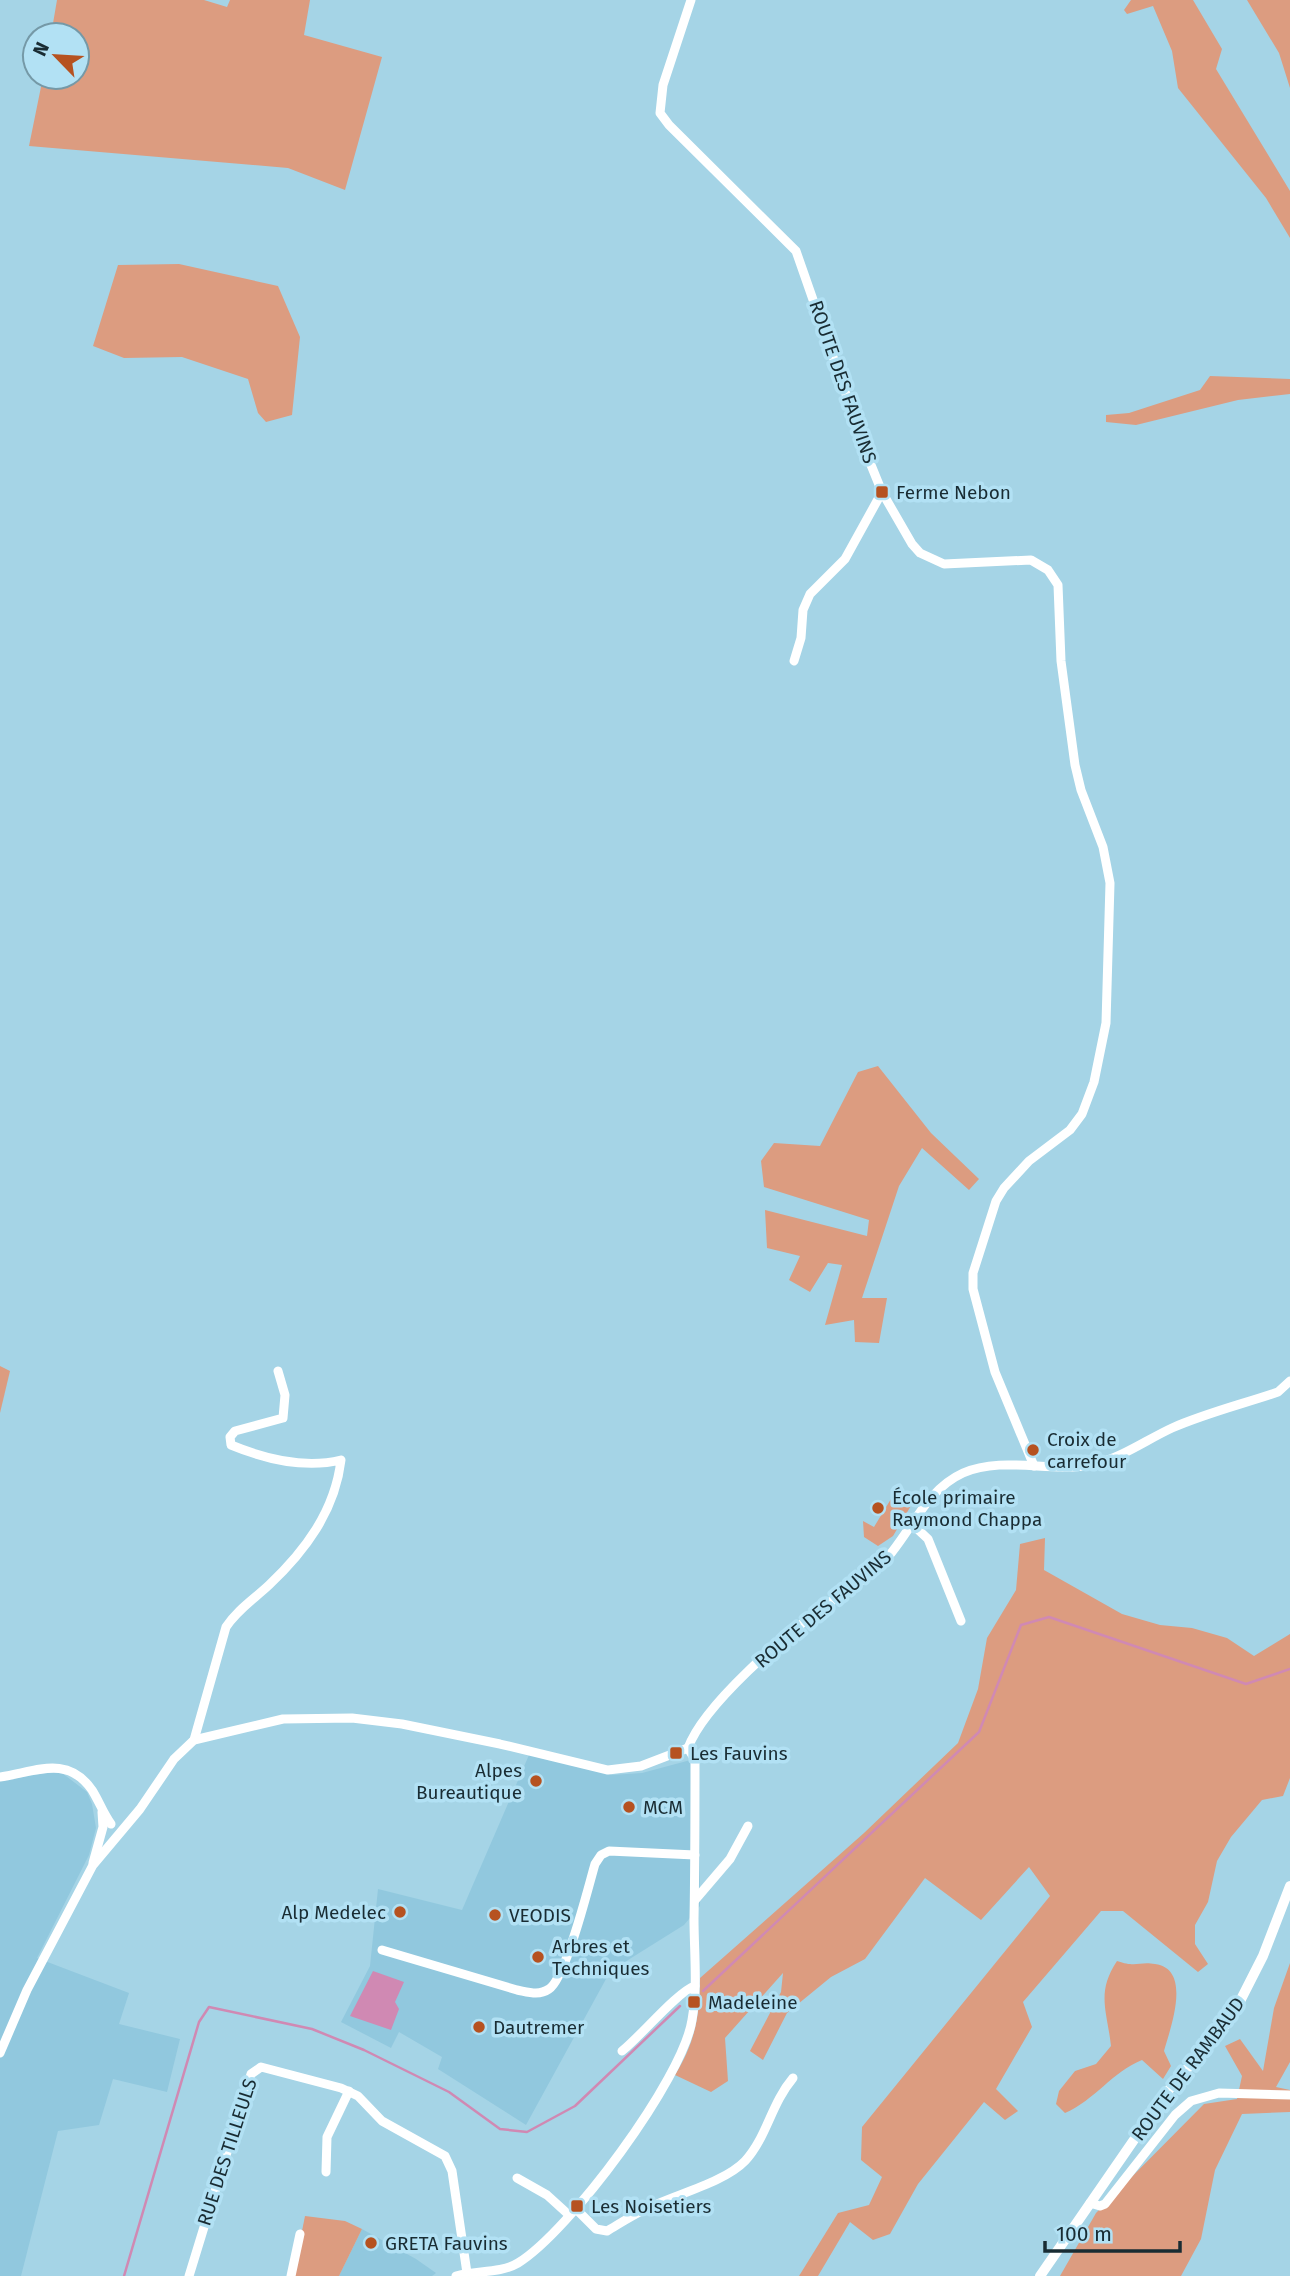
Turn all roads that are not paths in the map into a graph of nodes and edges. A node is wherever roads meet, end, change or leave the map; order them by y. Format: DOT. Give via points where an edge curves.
graph roads {
  1 [pos="691,0"];
  2 [pos="882,492"];
  3 [pos="794,661"];
  4 [pos="278,1371"];
  5 [pos="1290,1381"];
  6 [pos="1034,1466"];
  7 [pos="912,1524"];
  8 [pos="961,1621"];
  9 [pos="194,1740"];
  10 [pos="688,1748"];
  11 [pos="0,1777"];
  12 [pos="131,1819"];
  13 [pos="748,1826"];
  14 [pos="108,1828"];
  15 [pos="116,1837"];
  16 [pos="695,1854"];
  17 [pos="93,1865"];
  18 [pos="1290,1886"];
  19 [pos="695,1900"];
  20 [pos="382,1950"];
  21 [pos="695,1986"];
  22 [pos="622,2051"];
  23 [pos="0,2053"];
  24 [pos="793,2078"];
  25 [pos="349,2091"];
  26 [pos="1290,2095"];
  27 [pos="326,2172"];
  28 [pos="517,2178"];
  29 [pos="1090,2203"];
  30 [pos="572,2212"];
  31 [pos="300,2234"];
  32 [pos="467,2273"];
  33 [pos="189,2276"];
  34 [pos="291,2276"];
  35 [pos="456,2276"];
  36 [pos="1040,2276"];
  1 -- 2 [label="street, ROUTE DES FAUVINS" via="663,85 660,113 796,251"];
  2 -- 3 [label="street" via="845,559 810,594"];
  2 -- 6 [label="street, ROUTE DES FAUVINS" via="912,544 931,560 955,565 1023,558 1040,564 1055,578 1075,765 1107,866 1106,1023 1088,1100 1070,1130 1029,1161 1004,1188 974,1273 973,1289 995,1372"];
  4 -- 9 [label="street" via="285,1395 283,1418 236,1430 231,1445 260,1458 309,1463 341,1460 330,1502 316,1531 226,1627"];
  5 -- 6 [label="street" via="1278,1392 1173,1428 1095,1464"];
  6 -- 7 [label="street, ROUTE DES FAUVINS" via="964,1472 933,1496"];
  7 -- 8 [label="street" via="928,1539"];
  7 -- 10 [label="street, ROUTE DES FAUVINS" via="880,1566 794,1630 743,1678 704,1721"];
  9 -- 10 [label="street" via="283,1719 352,1718 500,1744 608,1770 641,1766"];
  9 -- 12 [label="street"];
  10 -- 16 [label="street" via="694,1755"];
  11 -- 14 [label="street" via="43,1767 68,1769 84,1780"];
  12 -- 14 [label="street"];
  12 -- 15 [label="street"];
  13 -- 19 [label="street" via="730,1859"];
  14 -- 15 [label="street"];
  14 -- 15 [label="street" via="107,1840"];
  14 -- 17 [label="street"];
  15 -- 17 [label="street"];
  16 -- 19 [label="street"];
  16 -- 20 [label="street" via="609,1851 601,1855 560,1977 545,1991 517,1990"];
  17 -- 23 [label="street" via="27,1990"];
  18 -- 29 [label="street, ROUTE DE RAMBAUD" via="1264,1956 1232,2017 1167,2092"];
  19 -- 21 [label="street"];
  21 -- 22 [label="street" via="680,1992"];
  21 -- 30 [label="street" via="691,2029 678,2061 631,2136"];
  24 -- 30 [label="street" via="771,2109 758,2146 727,2176 709,2180 607,2231"];
  25 -- 27 [label="street" via="327,2137"];
  25 -- 32 [label="street, RUE DES TILLEULS" via="382,2121 449,2161"];
  25 -- 33 [label="street, RUE DES TILLEULS" via="261,2067 253,2071"];
  26 -- 29 [label="street" via="1219,2093 1191,2101 1105,2204"];
  28 -- 30 [label="street"];
  29 -- 36 [label="street, ROUTE DE RAMBAUD"];
  30 -- 32 [label="street" via="520,2261"];
  31 -- 34 [label="street"];
  32 -- 35 [label="street"];
}
